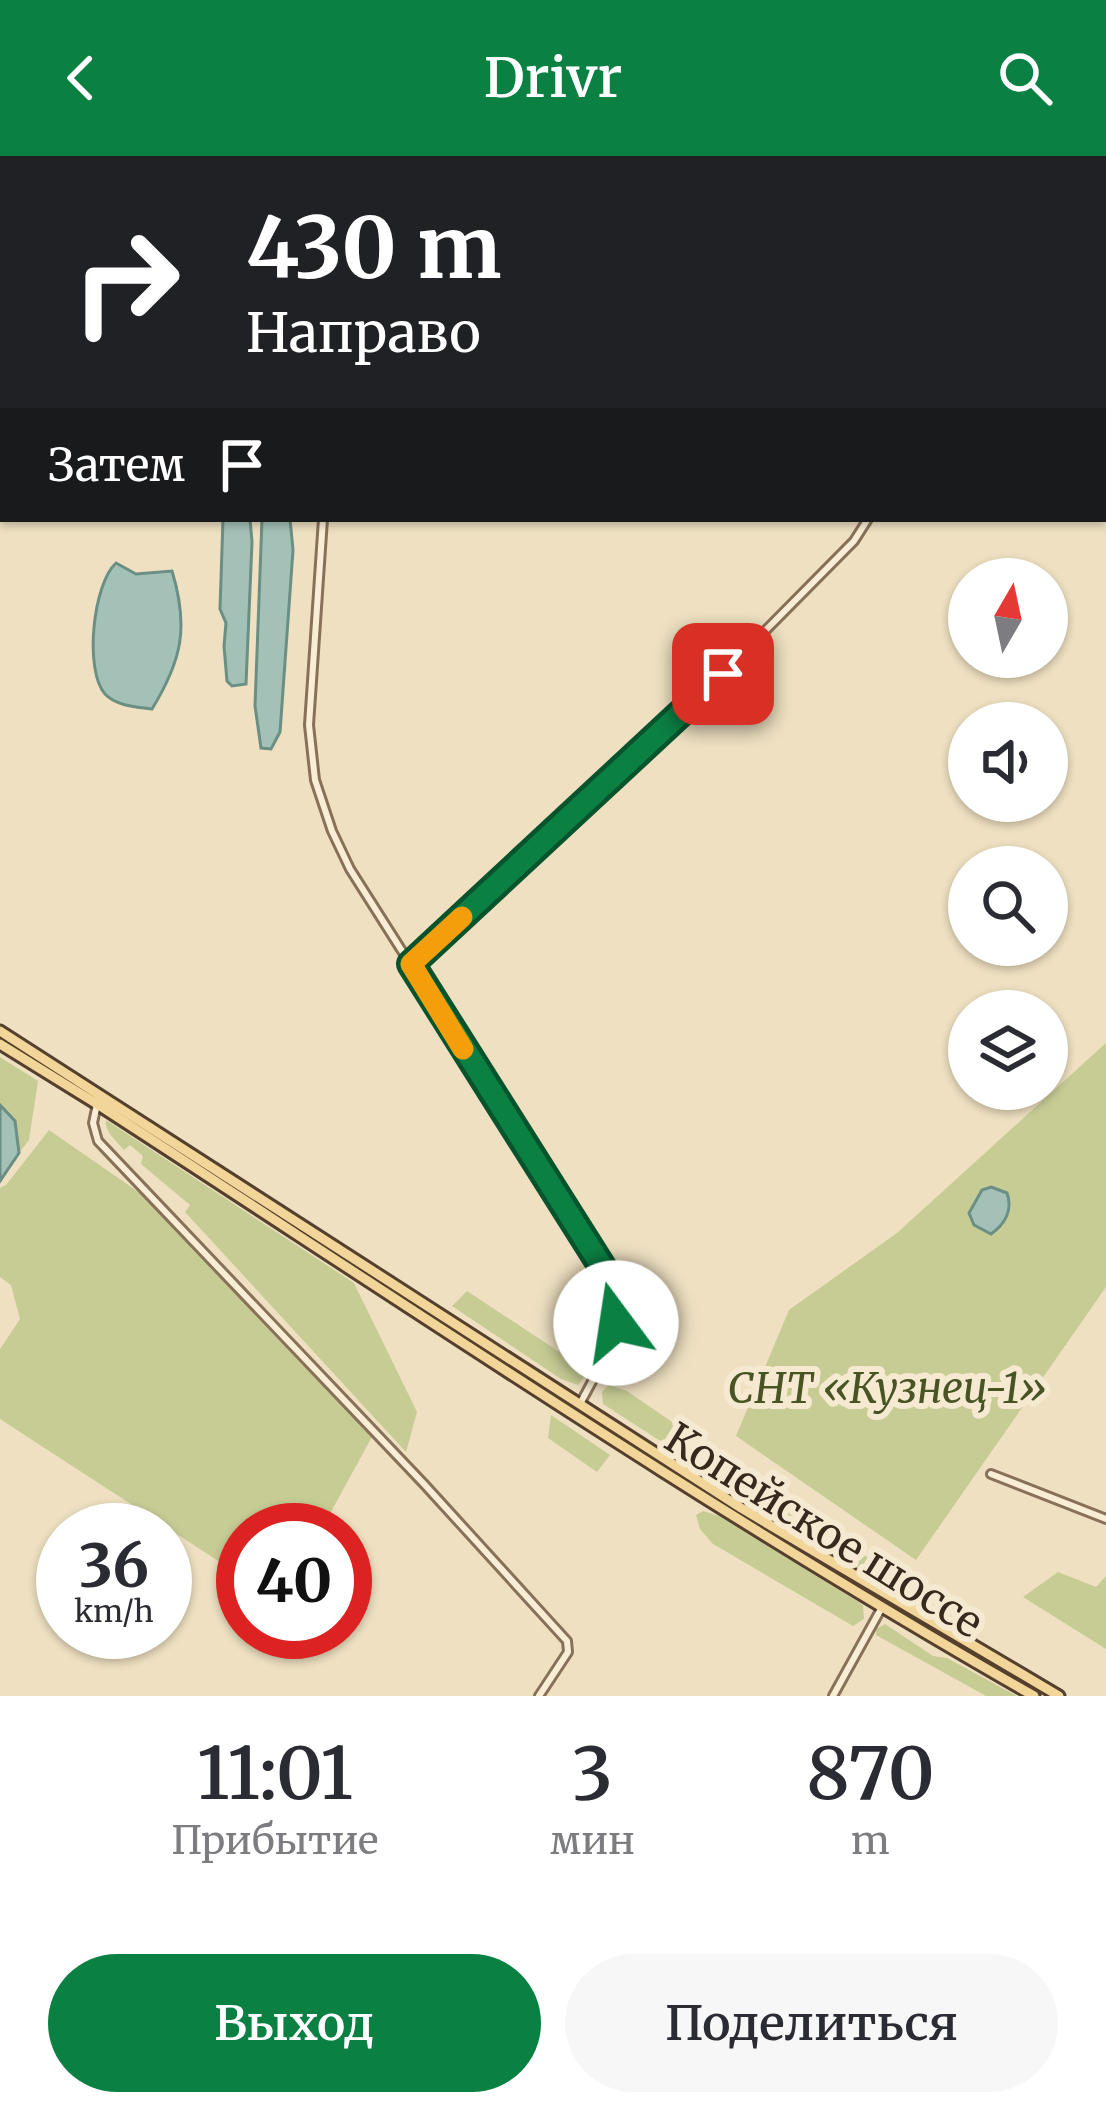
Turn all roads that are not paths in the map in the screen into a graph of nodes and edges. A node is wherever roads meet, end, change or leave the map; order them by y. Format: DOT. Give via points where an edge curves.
graph roads {
  1 [pos="323,522"];
  2 [pos="866,522"];
  3 [pos="411,964"];
  4 [pos="0,1031"];
  5 [pos="0,1044"];
  6 [pos="98,1104"];
  7 [pos="577,1409"];
  8 [pos="991,1474"];
  9 [pos="1106,1519"];
  10 [pos="890,1598"];
  11 [pos="881,1609"];
  12 [pos="539,1696"];
  13 [pos="833,1696"];
  14 [pos="1034,1696"];
  15 [pos="1059,1696"];
  1 -- 3 [label="street" via="309,725 315,780 350,869"];
  2 -- 3 [label="street" via="748,654"];
  3 -- 7 [label="street" via="619,1301 606,1352"];
  4 -- 7 [label="main road, Копейское шоссе"];
  5 -- 6 [label="main road, Копейское шоссе"];
  6 -- 7 [label="main road, Копейское шоссе"];
  6 -- 12 [label="street" via="98,1141 567,1641"];
  7 -- 10 [label="main road, Копейское шоссе"];
  7 -- 11 [label="main road, Копейское шоссе"];
  8 -- 9 [label="street"];
  10 -- 11 [label="main road"];
  10 -- 15 [label="main road, Копейское шоссе"];
  11 -- 13 [label="street"];
  11 -- 14 [label="main road, Копейское шоссе"];
}
